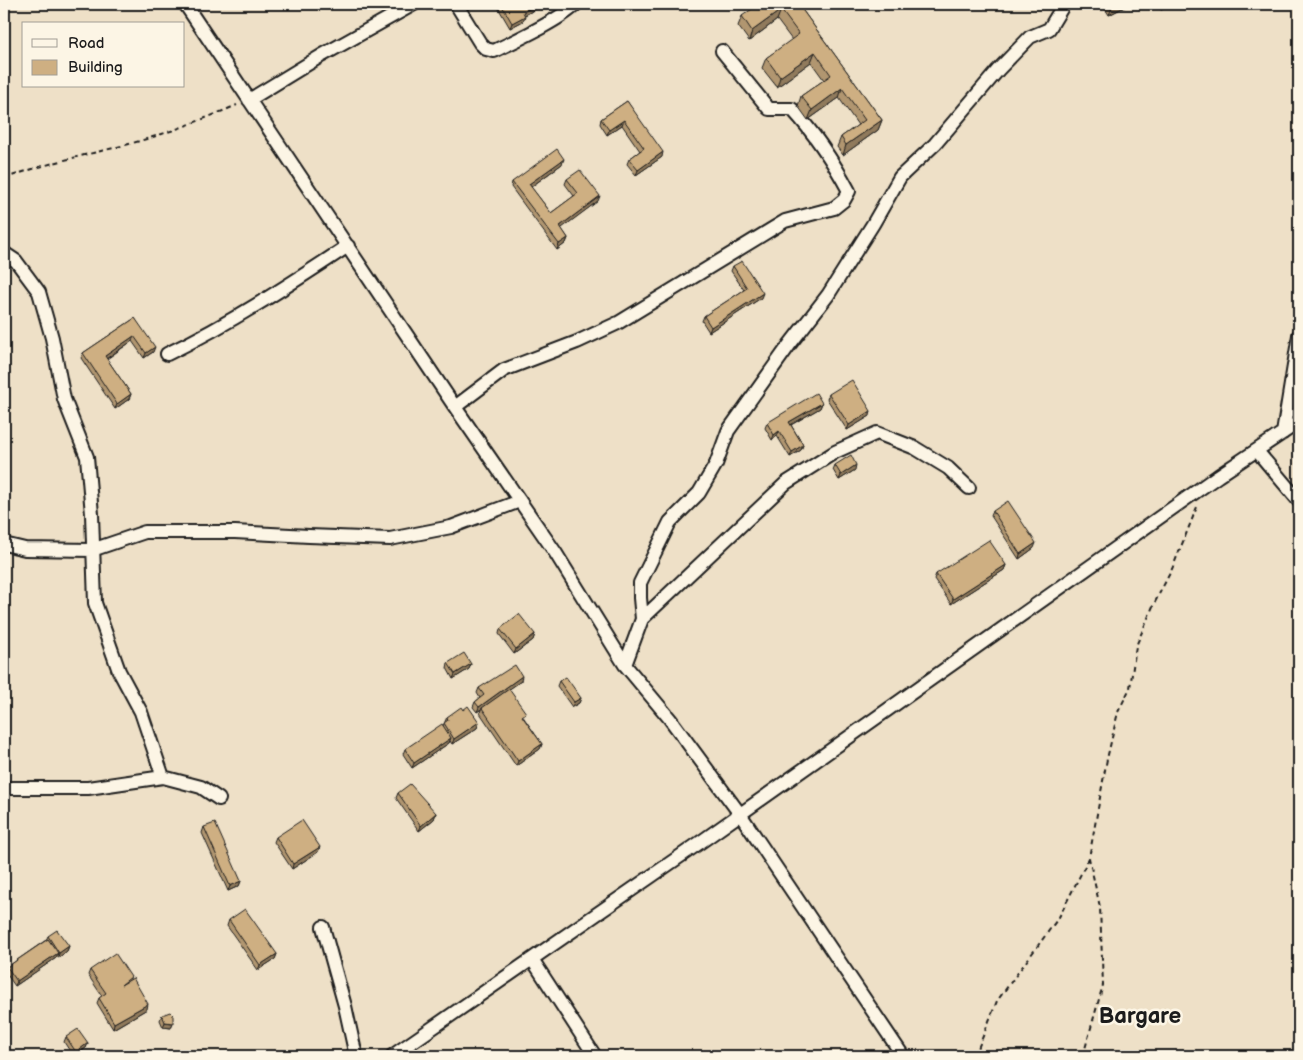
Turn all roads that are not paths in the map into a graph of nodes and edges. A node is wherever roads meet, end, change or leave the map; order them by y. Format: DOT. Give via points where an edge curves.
graph roads {
  1 [pos="184,4"];
  2 [pos="414,4"];
  3 [pos="456,4"];
  4 [pos="576,4"];
  5 [pos="1064,4"];
  6 [pos="722,51"];
  7 [pos="249,100"];
  8 [pos="348,246"];
  9 [pos="4,253"];
  10 [pos="1299,335"];
  11 [pos="168,354"];
  12 [pos="455,407"];
  13 [pos="1299,422"];
  14 [pos="1283,433"];
  15 [pos="1257,451"];
  16 [pos="969,488"];
  17 [pos="520,501"];
  18 [pos="1299,501"];
  19 [pos="4,544"];
  20 [pos="92,550"];
  21 [pos="642,619"];
  22 [pos="625,665"];
  23 [pos="163,777"];
  24 [pos="4,788"];
  25 [pos="219,798"];
  26 [pos="740,814"];
  27 [pos="323,927"];
  28 [pos="532,959"];
  29 [pos="356,1056"];
  30 [pos="392,1056"];
  31 [pos="595,1056"];
  32 [pos="903,1056"];
  1 -- 7 [label="street"];
  2 -- 7 [label="street"];
  3 -- 4 [label="street" via="480,43 494,51"];
  5 -- 21 [label="street" via="1049,29 1030,37 935,144 900,177 828,295 728,431 716,464 699,494 670,522 640,583"];
  6 -- 12 [label="street" via="769,109 792,109 810,128 849,191 844,200 834,208 785,222 618,323 504,370"];
  7 -- 8 [label="street"];
  8 -- 11 [label="street" via="213,332"];
  8 -- 12 [label="street"];
  9 -- 20 [label="street" via="16,260 39,292 64,399 87,457"];
  10 -- 14 [label="street"];
  12 -- 17 [label="street"];
  13 -- 14 [label="street"];
  14 -- 15 [label="street"];
  15 -- 18 [label="street"];
  15 -- 26 [label="street"];
  16 -- 21 [label="street" via="948,468 915,448 877,433 835,452 786,483"];
  17 -- 20 [label="street" via="451,527 390,538 145,532"];
  17 -- 22 [label="street"];
  19 -- 20 [label="street" via="25,549"];
  20 -- 23 [label="street" via="95,603 119,671 141,712"];
  21 -- 22 [label="street"];
  22 -- 26 [label="street" via="670,719"];
  23 -- 24 [label="street" via="88,788"];
  23 -- 25 [label="street" via="201,787"];
  26 -- 28 [label="street"];
  26 -- 32 [label="street"];
  27 -- 29 [label="street"];
  28 -- 30 [label="street"];
  28 -- 31 [label="street"];
}
